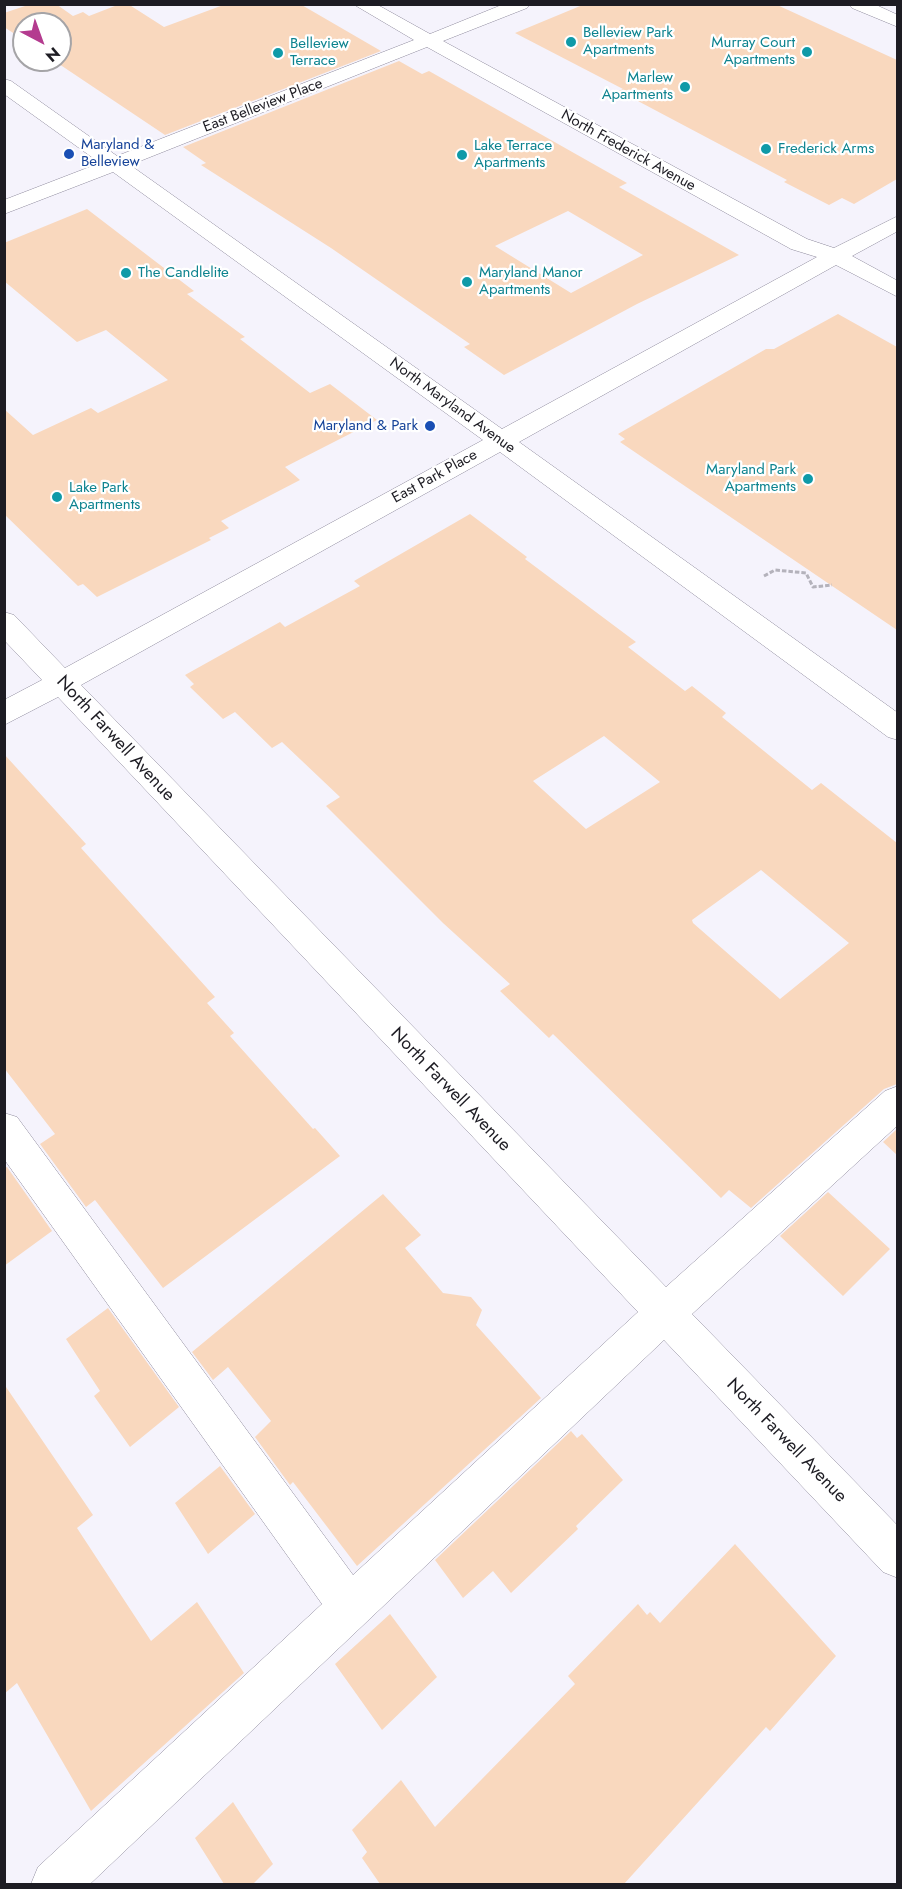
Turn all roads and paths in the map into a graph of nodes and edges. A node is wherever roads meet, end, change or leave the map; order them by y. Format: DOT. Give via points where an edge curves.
graph roads {
  1 [pos="362,4"];
  2 [pos="521,4"];
  3 [pos="858,4"];
  4 [pos="897,22"];
  5 [pos="429,41"];
  6 [pos="4,85"];
  7 [pos="116,164"];
  8 [pos="4,208"];
  9 [pos="897,222"];
  10 [pos="835,256"];
  11 [pos="897,290"];
  12 [pos="501,441"];
  13 [pos="764,576"];
  14 [pos="832,585"];
  15 [pos="4,622"];
  16 [pos="61,682"];
  17 [pos="4,714"];
  18 [pos="897,729"];
  19 [pos="897,1102"];
  20 [pos="4,1128"];
  21 [pos="664,1314"];
  22 [pos="897,1557"];
  23 [pos="350,1607"];
  24 [pos="55,1884"];
  1 -- 5 [label="street, North Frederick Avenue"];
  2 -- 5 [label="street, East Belleview Place"];
  3 -- 4 [label="street"];
  5 -- 7 [label="street, East Belleview Place"];
  5 -- 10 [label="street, North Frederick Avenue" via="799,244"];
  6 -- 7 [label="street, North Maryland Avenue"];
  7 -- 8 [label="street, East Belleview Place"];
  7 -- 12 [label="street, North Maryland Avenue"];
  9 -- 10 [label="street, East Park Place"];
  10 -- 11 [label="street, North Frederick Avenue"];
  10 -- 12 [label="street, East Park Place"];
  12 -- 16 [label="street, East Park Place"];
  12 -- 18 [label="street, North Maryland Avenue"];
  13 -- 14 [label="path" via="774,570 806,573 813,587"];
  15 -- 16 [label="street, North Farwell Avenue"];
  16 -- 17 [label="street, East Park Place"];
  16 -- 21 [label="street, North Farwell Avenue"];
  19 -- 21 [label="street"];
  20 -- 23 [label="street"];
  21 -- 22 [label="street, North Farwell Avenue"];
  21 -- 23 [label="street"];
  23 -- 24 [label="street"];
}
